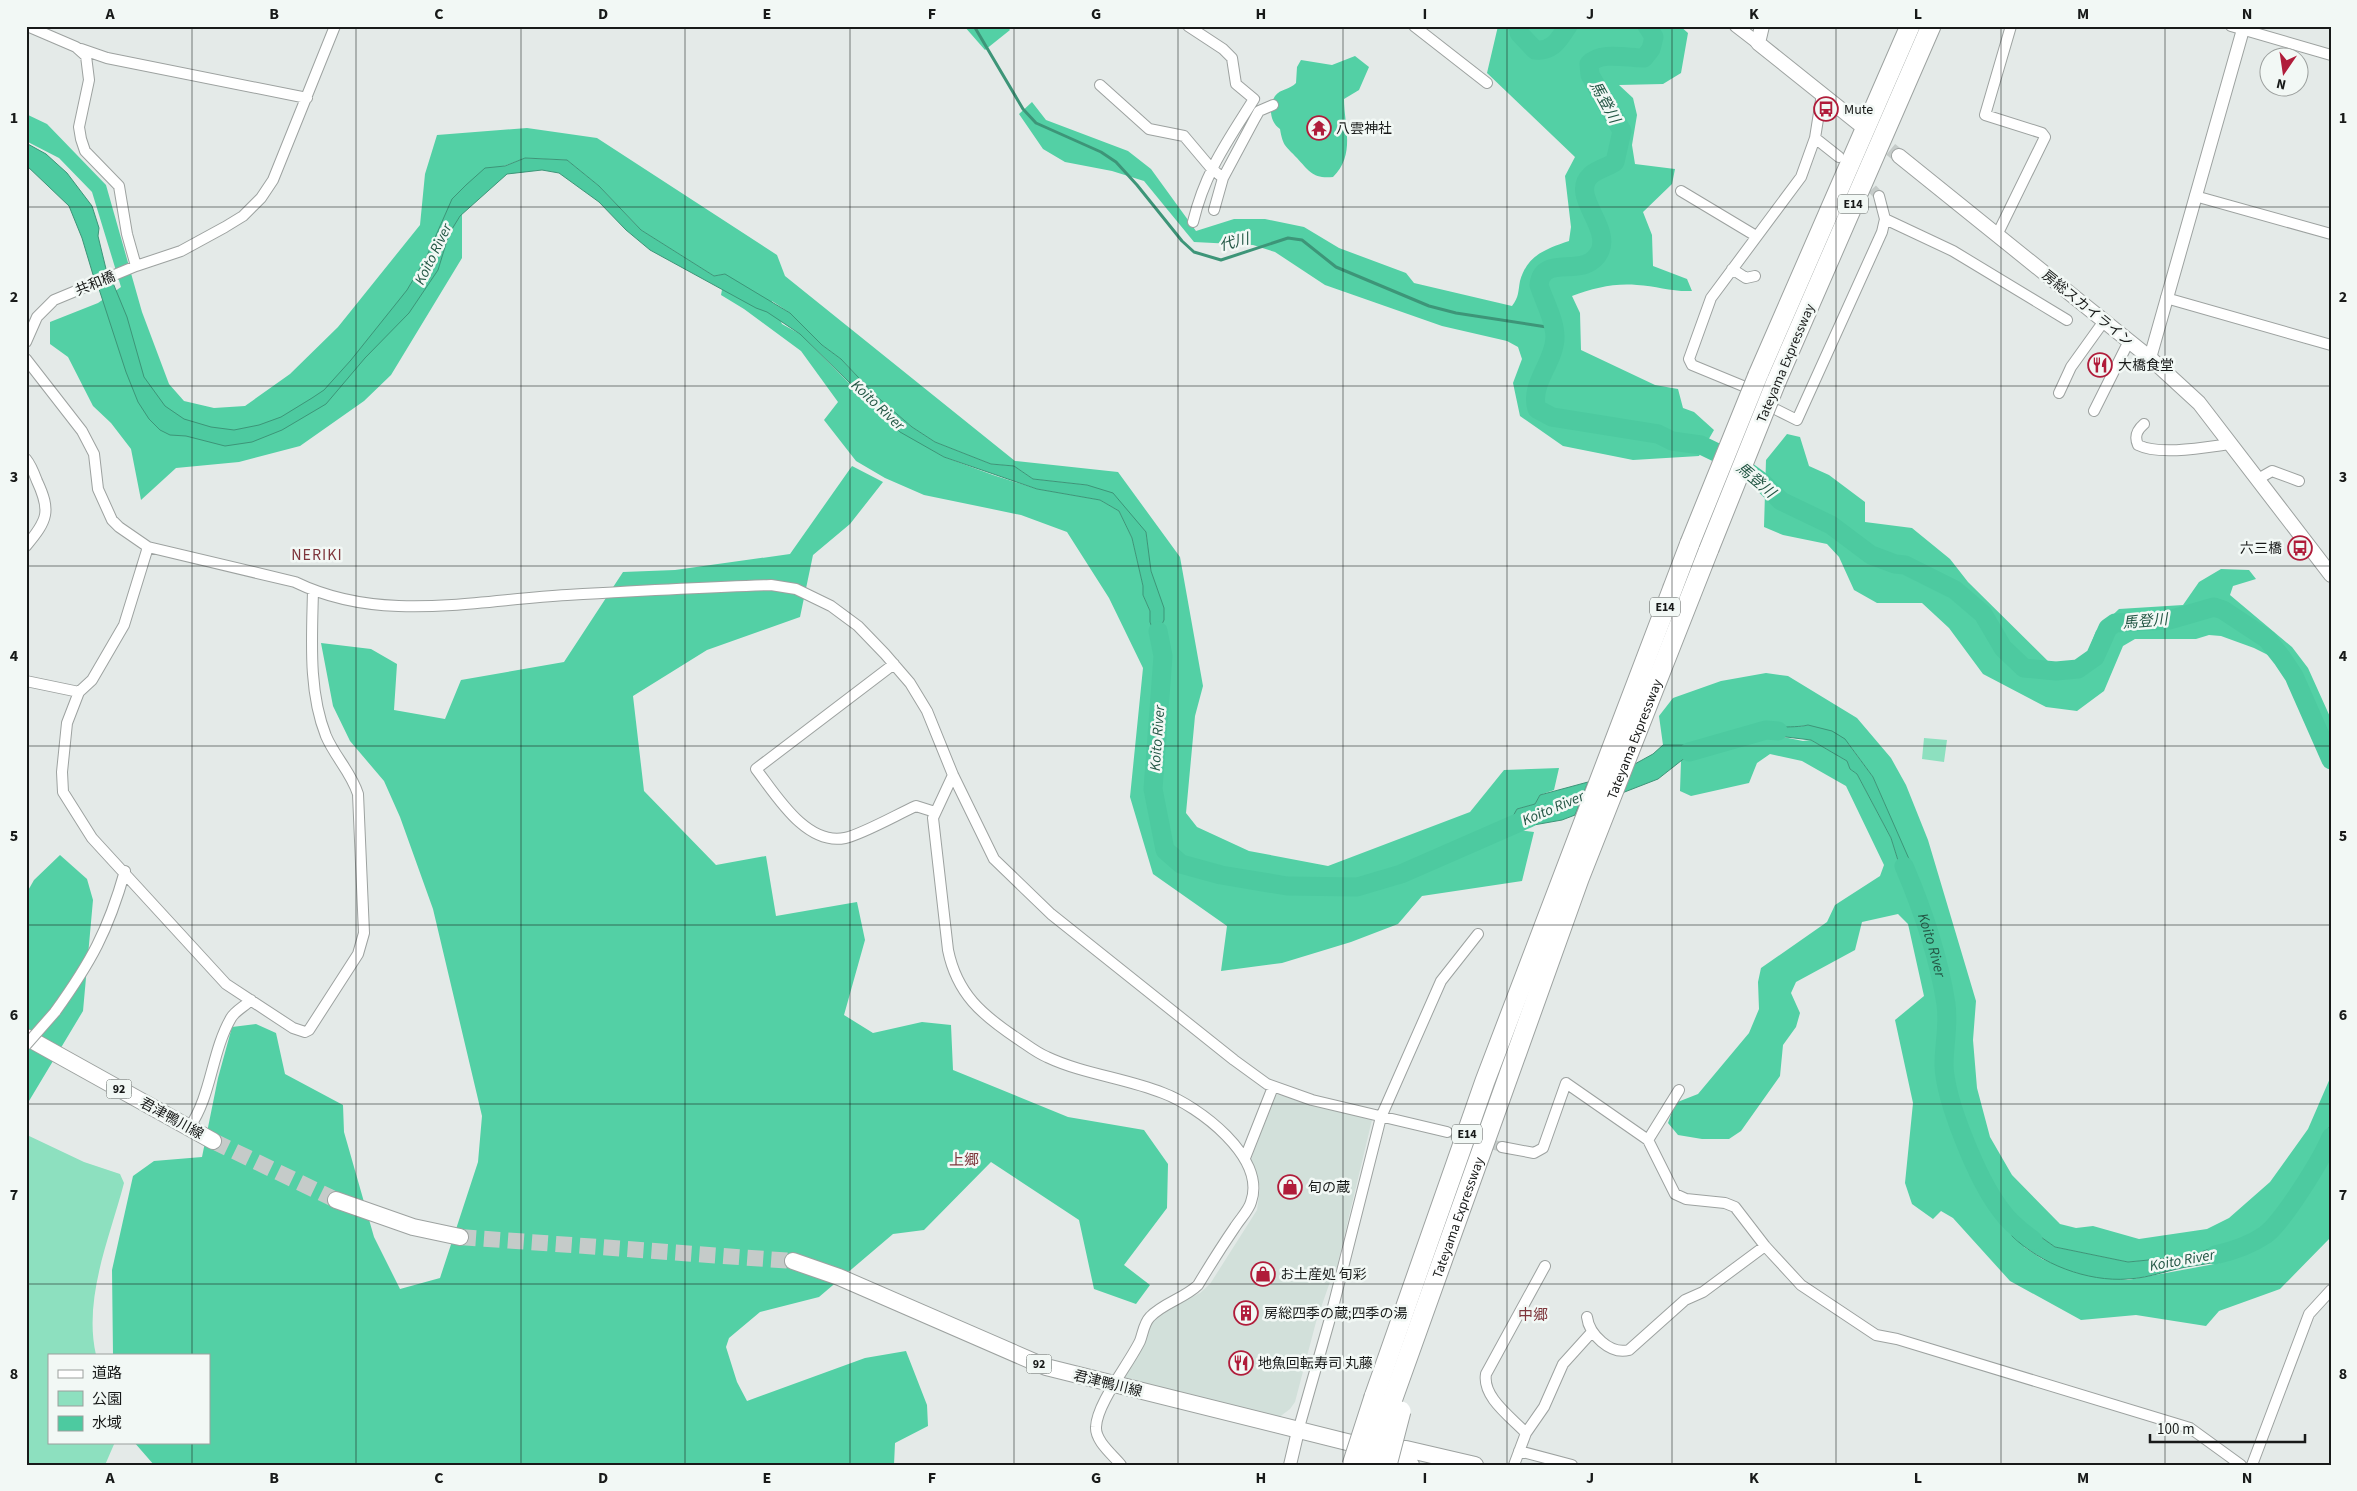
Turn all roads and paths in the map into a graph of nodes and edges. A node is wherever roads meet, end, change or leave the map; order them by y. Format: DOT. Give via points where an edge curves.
graph roads {
  1 [pos="27,26"];
  2 [pos="335,26"];
  3 [pos="1188,26"];
  4 [pos="1414,26"];
  5 [pos="1736,26"];
  6 [pos="1762,26"];
  7 [pos="1910,26"];
  8 [pos="1931,26"];
  9 [pos="2011,26"];
  10 [pos="2239,27"];
  11 [pos="1758,43"];
  12 [pos="76,47"];
  13 [pos="2331,55"];
  14 [pos="1487,83"];
  15 [pos="1100,85"];
  16 [pos="1822,94"];
  17 [pos="307,98"];
  18 [pos="1273,105"];
  19 [pos="1858,123"];
  20 [pos="1815,138"];
  21 [pos="1899,156"];
  22 [pos="1839,157"];
  23 [pos="1211,168"];
  24 [pos="1223,178"];
  25 [pos="1681,191"];
  26 [pos="1880,196"];
  27 [pos="2195,196"];
  28 [pos="1214,210"];
  29 [pos="1885,219"];
  30 [pos="1193,222"];
  31 [pos="2331,234"];
  32 [pos="1997,235"];
  33 [pos="1756,236"];
  34 [pos="134,267"];
  35 [pos="1732,269"];
  36 [pos="1755,276"];
  37 [pos="2166,298"];
  38 [pos="2067,320"];
  39 [pos="2104,322"];
  40 [pos="2129,341"];
  41 [pos="26,342"];
  42 [pos="2331,345"];
  43 [pos="2150,358"];
  44 [pos="26,360"];
  45 [pos="1751,380"];
  46 [pos="2059,393"];
  47 [pos="1777,410"];
  48 [pos="2094,411"];
  49 [pos="2144,424"];
  50 [pos="2230,444"];
  51 [pos="26,459"];
  52 [pos="2258,479"];
  53 [pos="2299,481"];
  54 [pos="26,546"];
  55 [pos="148,547"];
  56 [pos="2331,575"];
  57 [pos="313,590"];
  58 [pos="894,664"];
  59 [pos="26,681"];
  60 [pos="79,692"];
  61 [pos="953,775"];
  62 [pos="935,812"];
  63 [pos="124,872"];
  64 [pos="1571,876"];
  65 [pos="1478,934"];
  66 [pos="251,1000"];
  67 [pos="26,1037"];
  68 [pos="26,1045"];
  69 [pos="1273,1086"];
  70 [pos="1679,1090"];
  71 [pos="1381,1116"];
  72 [pos="189,1128"];
  73 [pos="1447,1132"];
  74 [pos="1648,1140"];
  75 [pos="213,1141"];
  76 [pos="1502,1147"];
  77 [pos="1245,1158"];
  78 [pos="336,1200"];
  79 [pos="460,1238"];
  80 [pos="1765,1246"];
  81 [pos="793,1261"];
  82 [pos="1545,1266"];
  83 [pos="2331,1290"];
  84 [pos="1587,1317"];
  85 [pos="1592,1333"];
  86 [pos="1114,1384"];
  87 [pos="1390,1401"];
  88 [pos="1298,1431"];
  89 [pos="1526,1433"];
  90 [pos="1518,1451"];
  91 [pos="1379,1460"];
  92 [pos="1121,1465"];
  93 [pos="1290,1465"];
  94 [pos="1352,1465"];
  95 [pos="1411,1465"];
  96 [pos="1475,1465"];
  97 [pos="1514,1465"];
  98 [pos="1572,1465"];
  99 [pos="2241,1465"];
  100 [pos="2252,1465"];
  1 -- 12 [label="street"];
  2 -- 17 [label="street, 共和橋"];
  3 -- 23 [label="street" via="1232,58 1236,84 1254,99"];
  4 -- 14 [label="street"];
  5 -- 11 [label="street"];
  6 -- 11 [label="main road"];
  7 -- 45 [label="highway, Tateyama Expressway / E14"];
  8 -- 64 [label="highway, Tateyama Expressway / E14, bridge" via="1776,382 1660,676"];
  9 -- 32 [label="street" via="1985,115 2042,133 2044,137"];
  10 -- 13 [label="street"];
  10 -- 27 [label="street"];
  11 -- 16 [label="main road"];
  12 -- 17 [label="street" via="107,58"];
  12 -- 34 [label="street" via="86,56 89,80 79,127 81,139 85,151 118,186"];
  15 -- 23 [label="street" via="1149,129 1184,136"];
  16 -- 19 [label="main road"];
  16 -- 20 [label="street"];
  17 -- 34 [label="street, 共和橋" via="273,180 243,216 181,251"];
  18 -- 24 [label="street" via="1259,111"];
  20 -- 22 [label="street"];
  20 -- 33 [label="street" via="1801,177"];
  21 -- 32 [label="main road, 房総スカイライン"];
  23 -- 24 [label="street"];
  23 -- 30 [label="street"];
  24 -- 28 [label="street"];
  25 -- 33 [label="street"];
  26 -- 29 [label="street"];
  27 -- 31 [label="street"];
  27 -- 37 [label="street"];
  29 -- 38 [label="street" via="1953,251"];
  29 -- 47 [label="street" via="1797,420"];
  32 -- 39 [label="main road, 房総スカイライン"];
  33 -- 35 [label="street"];
  34 -- 41 [label="street, 共和橋" via="59,298 37,317"];
  35 -- 36 [label="street" via="1746,278"];
  35 -- 45 [label="street" via="1711,298 1689,359 1692,365"];
  37 -- 42 [label="street"];
  37 -- 43 [label="street"];
  39 -- 40 [label="main road, 房総スカイライン"];
  39 -- 46 [label="street" via="2071,367"];
  40 -- 43 [label="main road, 房総スカイライン"];
  40 -- 48 [label="street"];
  43 -- 50 [label="main road, 房総スカイライン" via="2199,403"];
  44 -- 55 [label="street" via="82,431 94,454 98,489 112,520"];
  45 -- 64 [label="highway, Tateyama Expressway / E14, bridge" via="1640,672"];
  49 -- 50 [label="street" via="2136,438 2143,448 2170,450"];
  50 -- 52 [label="main road, 房総スカイライン"];
  51 -- 54 [label="street" via="46,502 46,515"];
  52 -- 53 [label="street" via="2272,472"];
  52 -- 56 [label="main road, 房総スカイライン"];
  55 -- 57 [label="street" via="295,582"];
  55 -- 60 [label="street" via="124,625 92,680"];
  57 -- 58 [label="street" via="342,599 412,607 451,607 567,595 771,584 796,589 831,606 858,626"];
  57 -- 66 [label="street" via="317,709 327,738 354,780 358,794 364,933 358,954 309,1030 293,1028"];
  58 -- 61 [label="street" via="927,711"];
  58 -- 62 [label="street" via="756,769 796,820 828,838 846,838 916,806"];
  59 -- 60 [label="street"];
  60 -- 63 [label="street" via="67,723 63,792 92,838"];
  61 -- 62 [label="street"];
  61 -- 69 [label="street" via="994,858 1022,888 1234,1060"];
  62 -- 77 [label="street" via="932,818 948,950 959,986 972,1002 994,1023 1046,1057 1164,1093 1209,1121 1231,1139"];
  63 -- 66 [label="street" via="226,984"];
  63 -- 68 [label="street, bridge" via="113,912 97,950 76,986"];
  64 -- 87 [label="highway, Tateyama Expressway / E14" via="1441,1263"];
  64 -- 87 [label="highway, Tateyama Expressway / E14" via="1485,1081"];
  65 -- 71 [label="street" via="1441,981"];
  66 -- 72 [label="street" via="231,1017 203,1102"];
  67 -- 72 [label="main road, 君津鴨川線 / 92"];
  69 -- 71 [label="street" via="1312,1100"];
  69 -- 77 [label="street"];
  70 -- 74 [label="street"];
  71 -- 73 [label="street"];
  71 -- 88 [label="street"];
  72 -- 75 [label="main road, 君津鴨川線 / 92"];
  74 -- 76 [label="street" via="1566,1083 1543,1148 1534,1153"];
  74 -- 80 [label="street" via="1675,1194 1686,1199 1735,1207"];
  77 -- 86 [label="street" via="1252,1176 1252,1201 1198,1285 1147,1321 1140,1340"];
  78 -- 79 [label="main road"];
  80 -- 85 [label="street" via="1703,1292 1685,1300 1628,1350 1622,1352 1612,1348"];
  80 -- 99 [label="street" via="1801,1285 1876,1335 2190,1428"];
  81 -- 86 [label="main road, 君津鴨川線 / 92" via="839,1276 1046,1367"];
  82 -- 89 [label="street" via="1486,1374 1484,1384 1488,1393"];
  83 -- 100 [label="street" via="2309,1314"];
  84 -- 85 [label="street"];
  85 -- 89 [label="street" via="1563,1364 1544,1407"];
  86 -- 88 [label="main road, 君津鴨川線 / 92"];
  86 -- 92 [label="street" via="1099,1412 1096,1428 1099,1438"];
  87 -- 91 [label="highway, bridge"];
  87 -- 94 [label="highway, Tateyama Expressway / E14, bridge"];
  88 -- 91 [label="main road, 君津鴨川線 / 92"];
  88 -- 93 [label="street"];
  89 -- 90 [label="street"];
  90 -- 97 [label="street"];
  90 -- 98 [label="street"];
  91 -- 95 [label="main road, 君津鴨川線 / 92"];
  91 -- 96 [label="main road, 君津鴨川線 / 92" via="1406,1448"];
}
